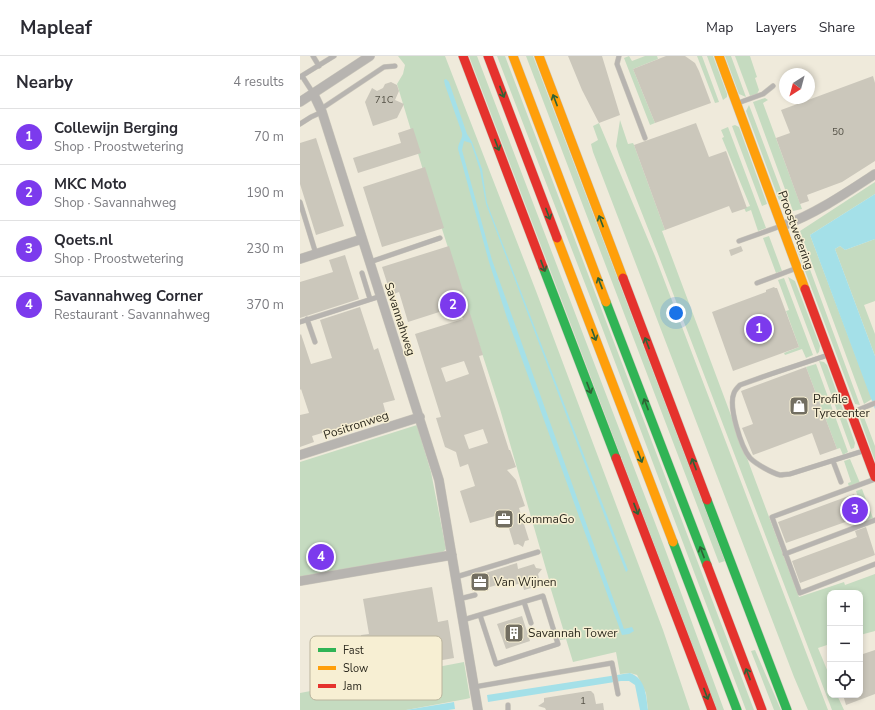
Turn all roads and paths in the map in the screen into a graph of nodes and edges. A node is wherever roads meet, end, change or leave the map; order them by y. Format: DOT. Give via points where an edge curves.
graph roads {
  1 [pos="313,56"];
  2 [pos="334,56"];
  3 [pos="370,56"];
  4 [pos="463,56"];
  5 [pos="488,56"];
  6 [pos="513,56"];
  7 [pos="539,56"];
  8 [pos="619,56"];
  9 [pos="719,56"];
  10 [pos="319,66"];
  11 [pos="395,66"];
  12 [pos="301,76"];
  13 [pos="773,86"];
  14 [pos="313,93"];
  15 [pos="300,102"];
  16 [pos="736,104"];
  17 [pos="322,111"];
  18 [pos="300,124"];
  19 [pos="645,138"];
  20 [pos="875,174"];
  21 [pos="300,202"];
  22 [pos="782,226"];
  23 [pos="440,238"];
  24 [pos="362,239"];
  25 [pos="740,242"];
  26 [pos="316,254"];
  27 [pos="300,259"];
  28 [pos="370,262"];
  29 [pos="798,268"];
  30 [pos="362,273"];
  31 [pos="757,283"];
  32 [pos="380,296"];
  33 [pos="370,299"];
  34 [pos="307,319"];
  35 [pos="300,322"];
  36 [pos="315,342"];
  37 [pos="830,354"];
  38 [pos="875,403"];
  39 [pos="851,412"];
  40 [pos="420,417"];
  41 [pos="865,450"];
  42 [pos="300,455"];
  43 [pos="833,461"];
  44 [pos="875,478"];
  45 [pos="841,482"];
  46 [pos="875,520"];
  47 [pos="538,552"];
  48 [pos="786,554"];
  49 [pos="452,555"];
  50 [pos="875,564"];
  51 [pos="456,577"];
  52 [pos="300,581"];
  53 [pos="475,595"];
  54 [pos="459,599"];
  55 [pos="524,602"];
  56 [pos="750,612"];
  57 [pos="480,615"];
  58 [pos="463,620"];
  59 [pos="531,623"];
  60 [pos="682,631"];
  61 [pos="474,685"];
  62 [pos="695,692"];
  63 [pos="618,694"];
  64 [pos="794,703"];
  65 [pos="478,710"];
  66 [pos="712,710"];
  67 [pos="737,710"];
  68 [pos="762,710"];
  69 [pos="787,710"];
  1 -- 10 [label="lane"];
  2 -- 10 [label="lane"];
  3 -- 14 [label="street"];
  4 -- 60 [label="main road, one-way"];
  5 -- 67 [label="main road, one-way"];
  68 -- 6 [label="main road, one-way"];
  56 -- 7 [label="main road, one-way"];
  8 -- 19 [label="lane" via="617,64"];
  9 -- 16 [label="main road, Proostwetering"];
  10 -- 12 [label="lane"];
  11 -- 17 [label="lane" via="384,67"];
  12 -- 14 [label="lane"];
  13 -- 16 [label="lane" via="763,94"];
  14 -- 15 [label="street"];
  14 -- 17 [label="street, Savannahweg"];
  16 -- 22 [label="main road, Proostwetering"];
  17 -- 18 [label="lane"];
  17 -- 24 [label="street, Savannahweg"];
  20 -- 22 [label="street" via="832,201"];
  21 -- 26 [label="lane"];
  22 -- 25 [label="lane"];
  22 -- 29 [label="main road, Proostwetering"];
  23 -- 28 [label="lane"];
  24 -- 26 [label="street"];
  24 -- 28 [label="street, Savannahweg"];
  26 -- 27 [label="street"];
  28 -- 32 [label="street, Savannahweg"];
  29 -- 31 [label="lane"];
  29 -- 37 [label="main road, Proostwetering"];
  30 -- 33 [label="lane"];
  32 -- 33 [label="lane"];
  32 -- 40 [label="street, Savannahweg"];
  33 -- 34 [label="lane"];
  34 -- 35 [label="lane"];
  34 -- 36 [label="lane"];
  37 -- 39 [label="main road, Proostwetering"];
  37 -- 43 [label="lane" via="740,385 733,393 733,414 749,457 765,468 780,475 790,474"];
  38 -- 39 [label="lane"];
  39 -- 41 [label="main road, Proostwetering"];
  40 -- 42 [label="street, Positronweg"];
  40 -- 49 [label="street, Savannahweg" via="439,480"];
  41 -- 43 [label="lane"];
  41 -- 44 [label="main road, Proostwetering"];
  43 -- 45 [label="lane"];
  44 -- 48 [label="lane" via="772,517"];
  46 -- 48 [label="lane"];
  47 -- 51 [label="lane"];
  48 -- 50 [label="lane" via="800,593"];
  49 -- 51 [label="street, Savannahweg"];
  49 -- 52 [label="street"];
  51 -- 54 [label="street, Savannahweg"];
  53 -- 54 [label="lane"];
  54 -- 58 [label="street, Savannahweg"];
  55 -- 57 [label="lane"];
  55 -- 57 [label="lane" via="543,596 558,644 496,664"];
  55 -- 59 [label="lane"];
  56 -- 64 [label="main road"];
  56 -- 69 [label="main road"];
  57 -- 58 [label="lane"];
  58 -- 61 [label="street, Savannahweg"];
  60 -- 62 [label="main road"];
  60 -- 66 [label="main road, one-way"];
  61 -- 63 [label="lane" via="612,663"];
  61 -- 65 [label="street, Savannahweg"];
}
